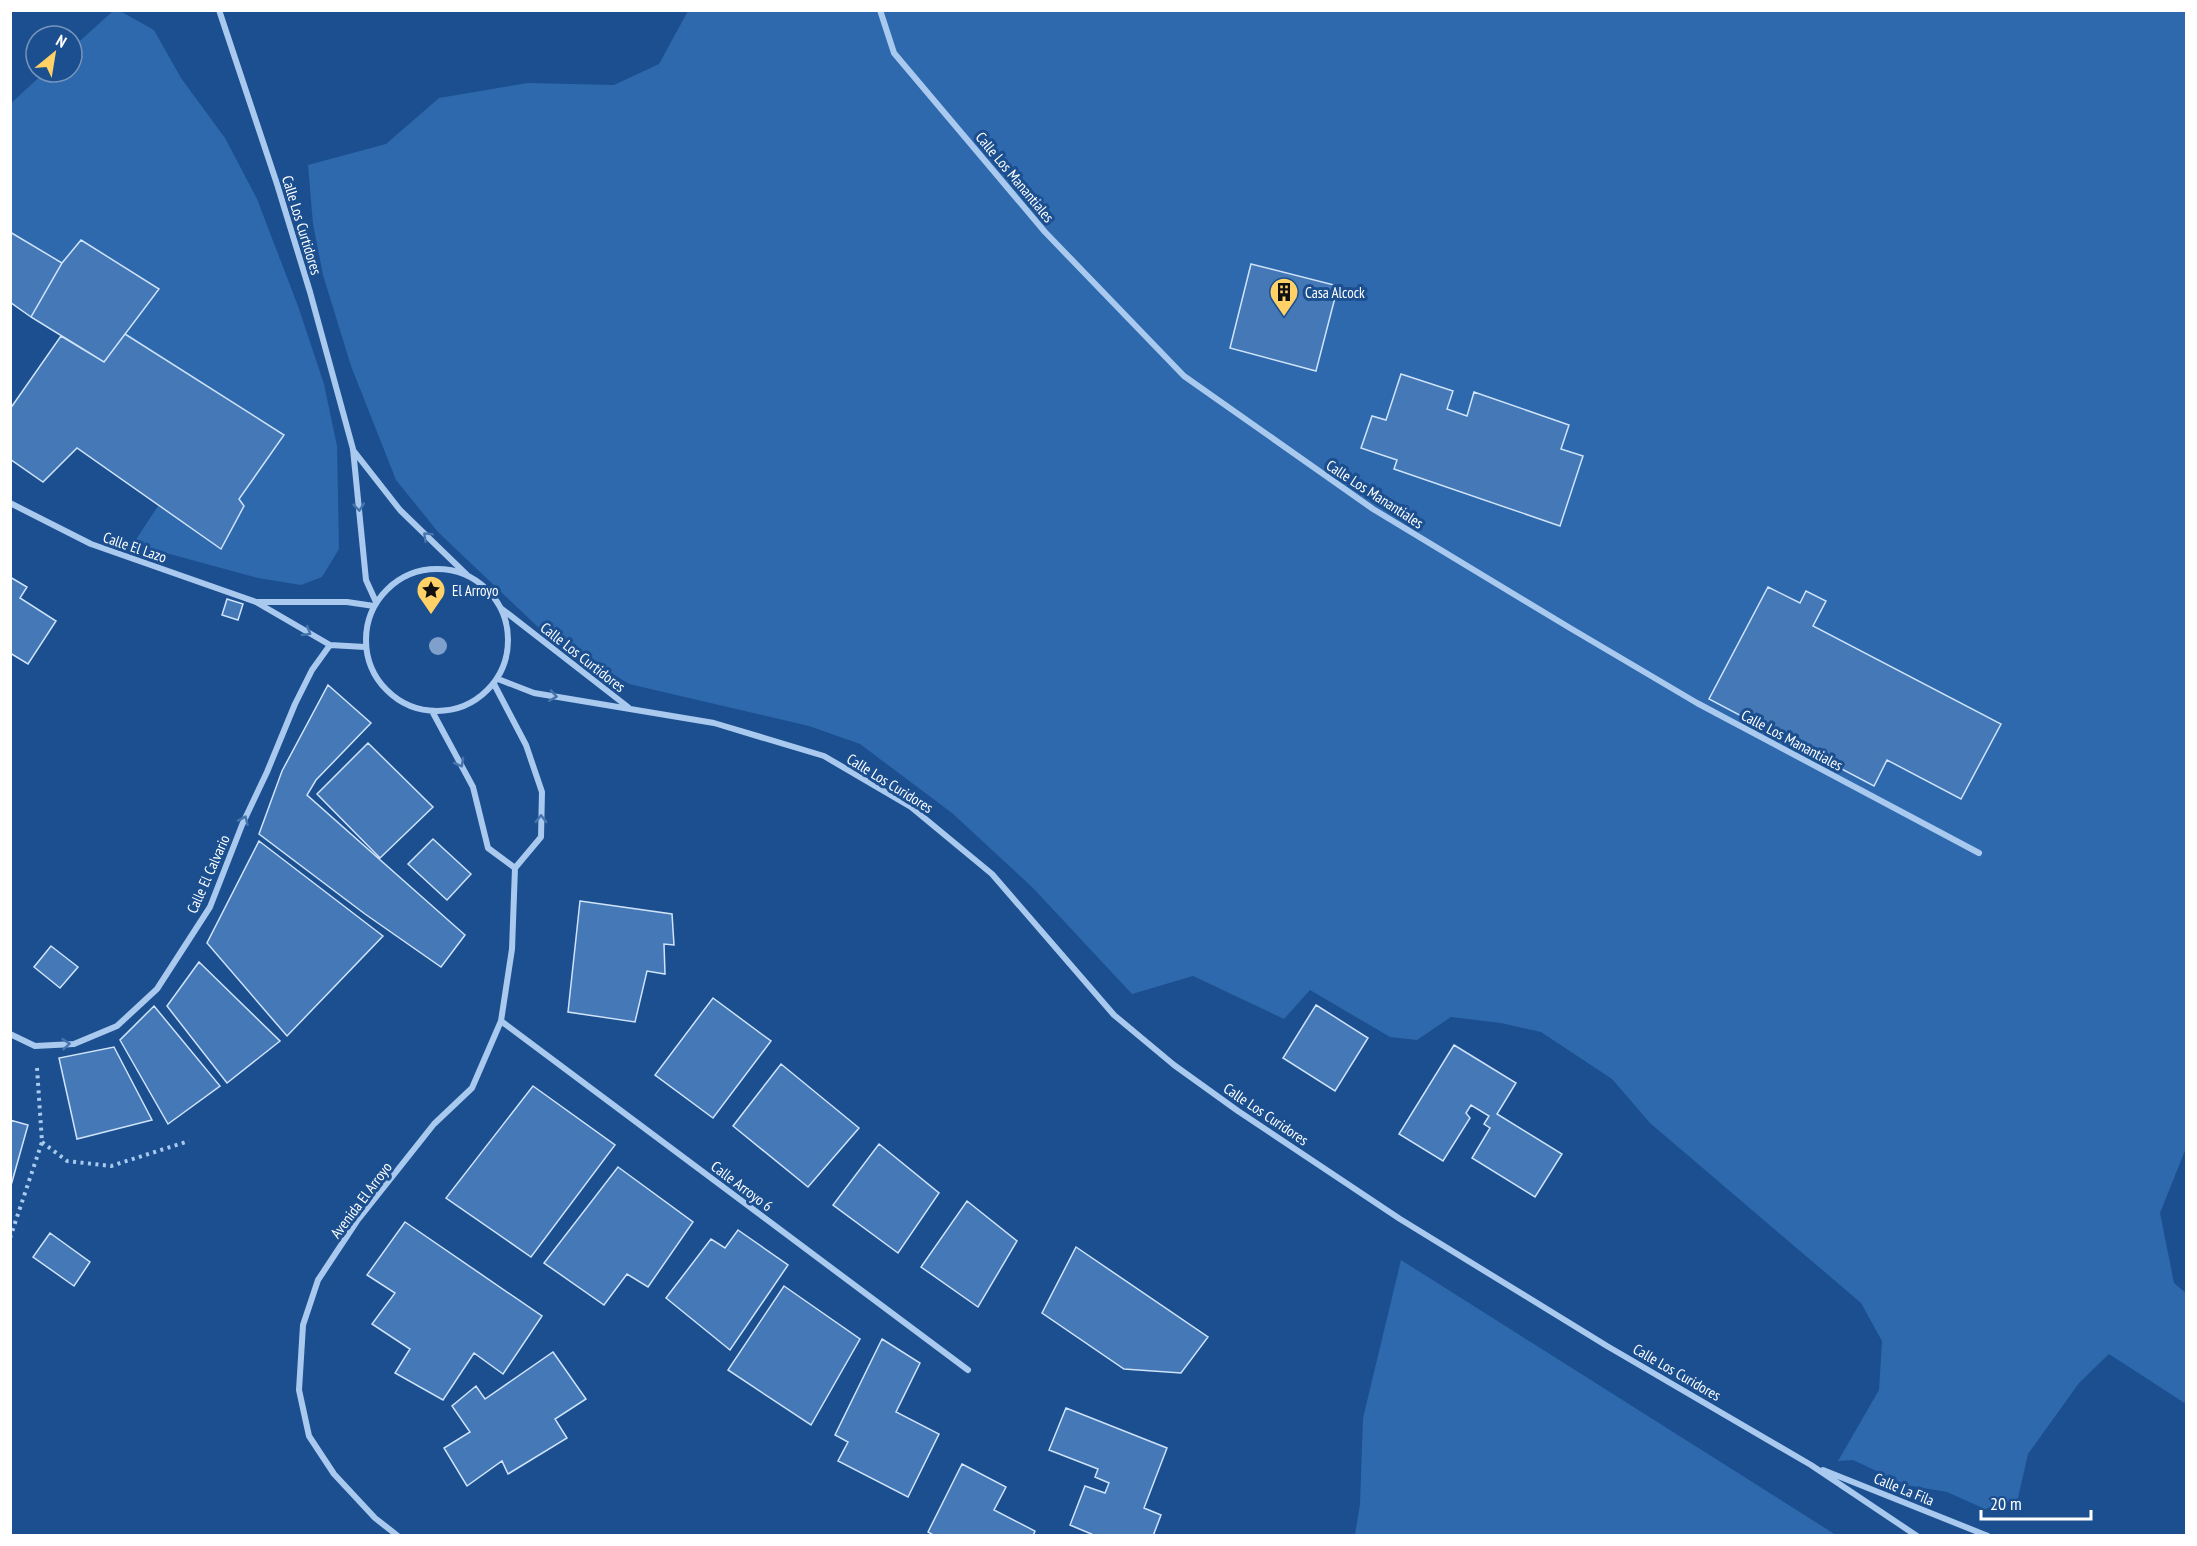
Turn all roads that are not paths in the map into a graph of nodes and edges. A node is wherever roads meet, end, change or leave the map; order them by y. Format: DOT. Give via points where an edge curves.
graph roads {
  1 [pos="219,10"];
  2 [pos="880,10"];
  3 [pos="353,449"];
  4 [pos="10,503"];
  5 [pos="469,577"];
  6 [pos="256,602"];
  7 [pos="375,604"];
  8 [pos="502,609"];
  9 [pos="330,645"];
  10 [pos="365,647"];
  11 [pos="496,681"];
  12 [pos="628,708"];
  13 [pos="432,711"];
  14 [pos="1979,853"];
  15 [pos="515,868"];
  16 [pos="501,1021"];
  17 [pos="10,1034"];
  18 [pos="968,1370"];
  19 [pos="1811,1466"];
  20 [pos="398,1536"];
  21 [pos="1917,1536"];
  22 [pos="1988,1536"];
  1 -- 3 [label="street, Calle Los Curtidores" via="290,228"];
  2 -- 14 [label="street, Calle Los Manantiales" via="894,53 1045,232 1184,376 1373,509 1570,628 1697,703"];
  5 -- 3 [label="street, Calle Los Curtidores, one-way" via="400,510"];
  3 -- 7 [label="street, Calle Los Curtidores, one-way" via="366,580"];
  4 -- 6 [label="street, Calle El Lazo" via="91,544"];
  5 -- 7 [label="street" via="449,570 428,569 390,586"];
  5 -- 8 [label="street" via="488,590"];
  6 -- 7 [label="street, Calle El Lazo"];
  6 -- 9 [label="street, Calle El Lazo, one-way"];
  7 -- 10 [label="street" via="366,626"];
  8 -- 11 [label="street" via="508,633 507,657"];
  8 -- 12 [label="street, Calle Los Curtidores"];
  9 -- 10 [label="street, Calle El Lazo"];
  17 -- 9 [label="street, Calle El Calvario, one-way" via="35,1046 75,1044 117,1026 157,989 210,907 295,704"];
  10 -- 13 [label="street" via="373,671 387,691 408,705"];
  11 -- 12 [label="street, Calle Los Curtidores, one-way" via="534,693"];
  11 -- 13 [label="street" via="477,699 456,709"];
  15 -- 11 [label="street, one-way" via="541,837 542,792 526,745"];
  12 -- 19 [label="street, Calle Los Curidores" via="714,723 824,756 911,807 992,874 1114,1015 1174,1065 1400,1219"];
  13 -- 15 [label="street, one-way" via="473,787 488,848"];
  15 -- 16 [label="street, Avenida El Arroyo" via="512,949"];
  16 -- 18 [label="street, Calle Arroyo 6"];
  16 -- 20 [label="street, Avenida El Arroyo" via="472,1088 434,1124 357,1221 318,1280 303,1325 299,1390 309,1436 334,1474 375,1518"];
  19 -- 21 [label="street, Calle Los Curidores"];
  19 -- 22 [label="street, Calle La Fila"];
}
